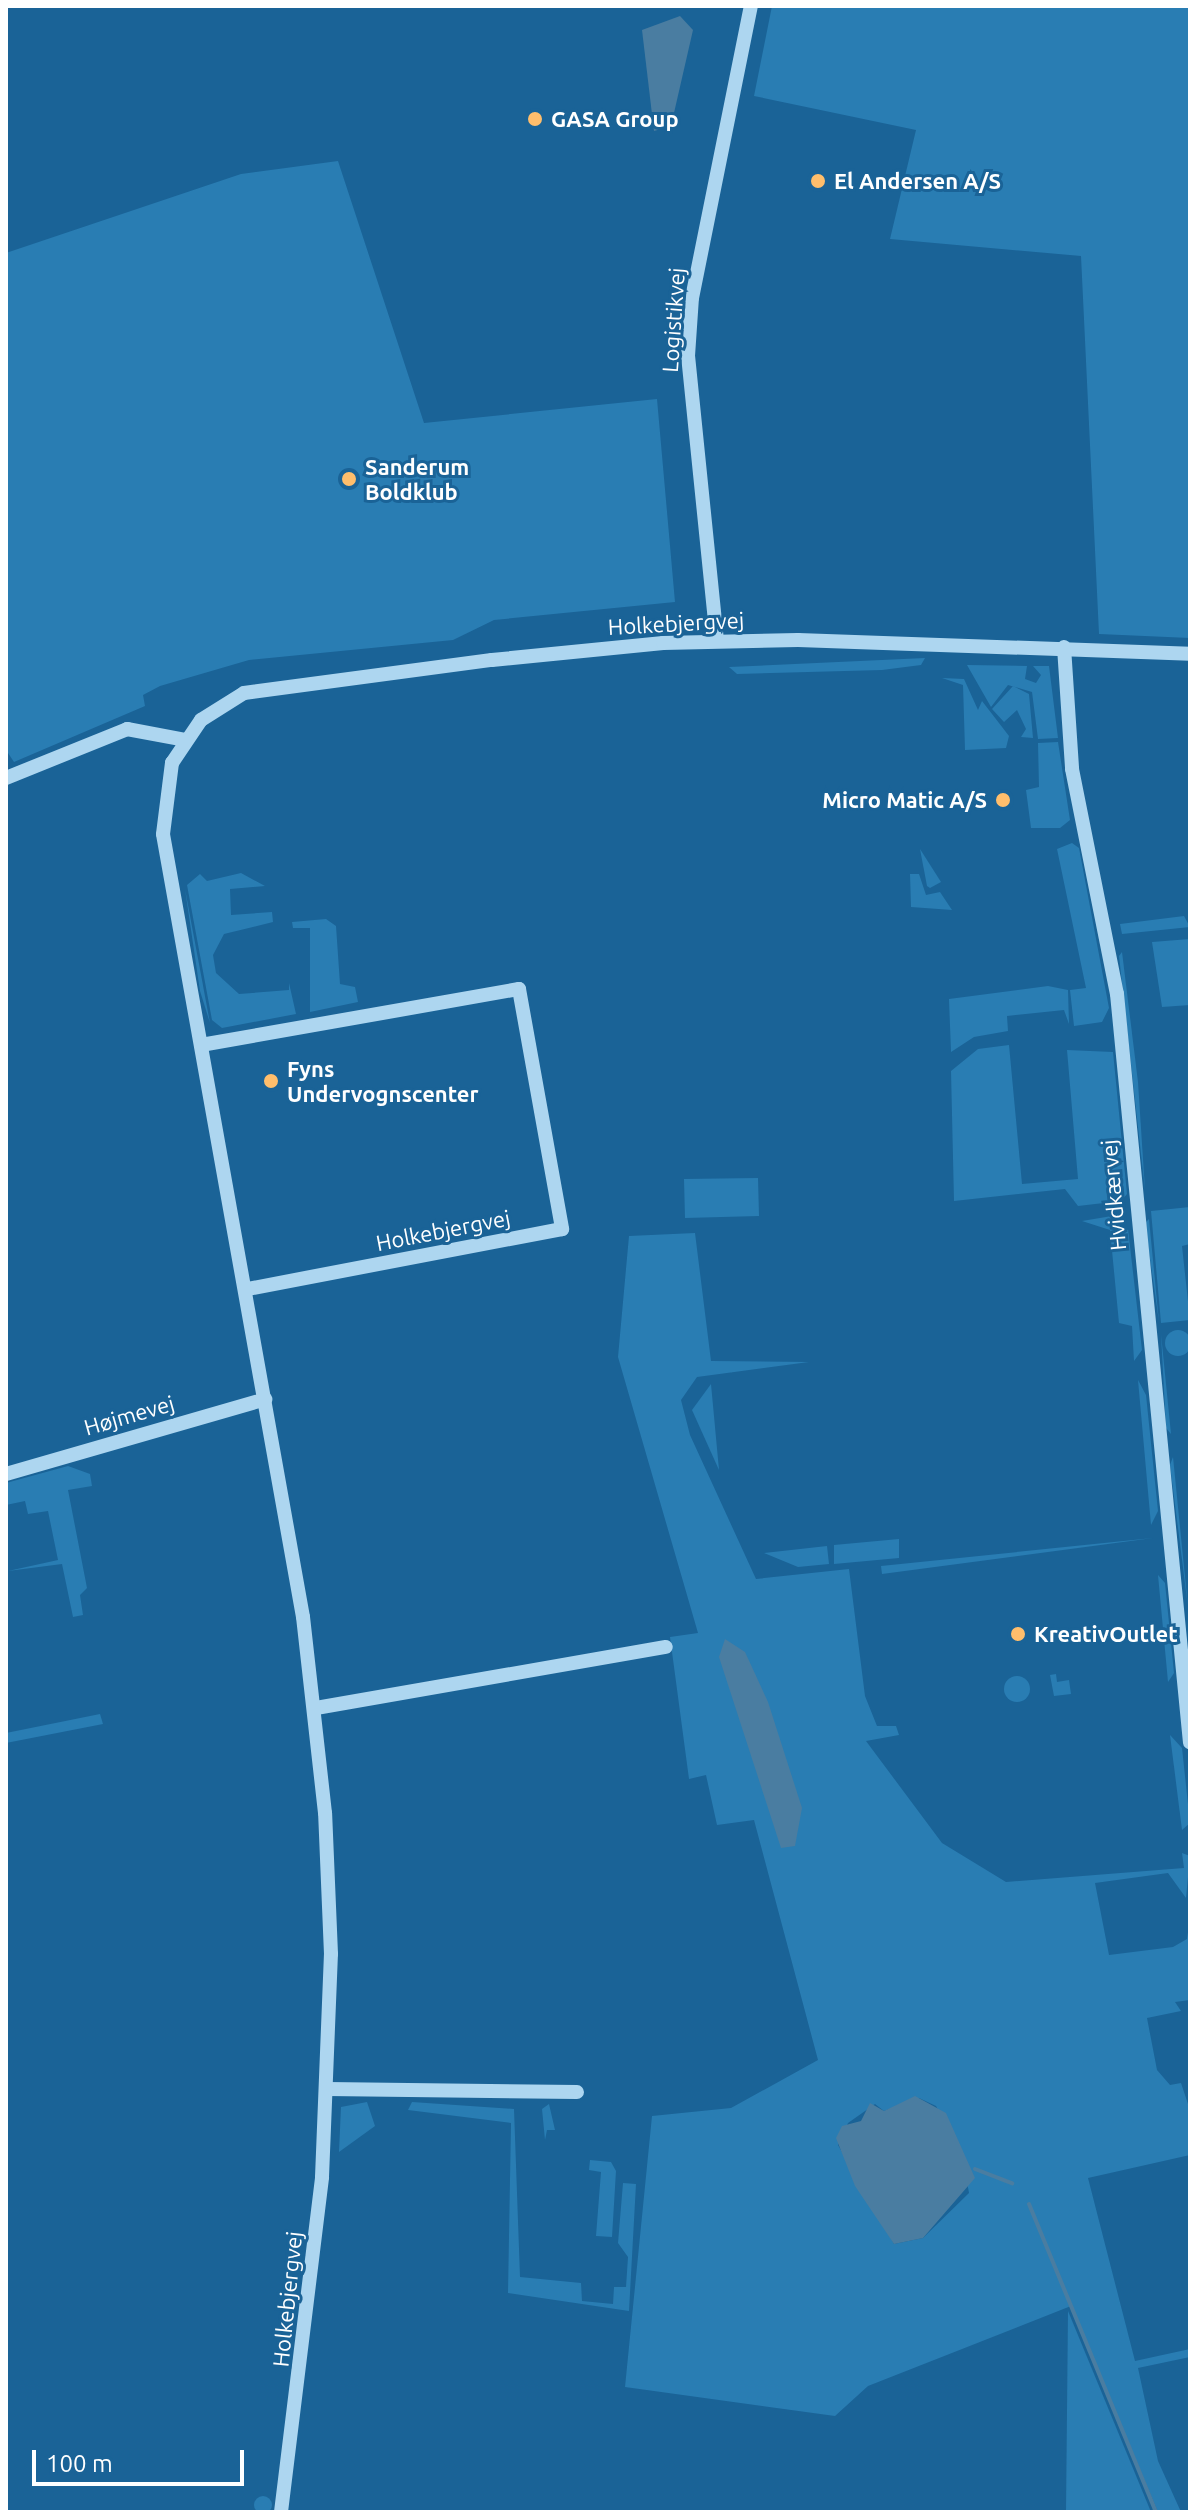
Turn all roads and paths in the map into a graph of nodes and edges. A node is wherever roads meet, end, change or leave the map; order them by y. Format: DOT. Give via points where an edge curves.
graph roads {
  1 [pos="751,6"];
  2 [pos="717,641"];
  3 [pos="1064,647"];
  4 [pos="1190,654"];
  5 [pos="185,740"];
  6 [pos="6,778"];
  7 [pos="201,1045"];
  8 [pos="246,1289"];
  9 [pos="265,1399"];
  10 [pos="6,1474"];
  11 [pos="666,1647"];
  12 [pos="316,1708"];
  13 [pos="1190,1742"];
  14 [pos="327,2089"];
  15 [pos="577,2092"];
  16 [pos="281,2512"];
  1 -- 2 [label="street, Logistikvej" via="692,298 688,356"];
  2 -- 3 [label="street, Holkebjergvej"];
  2 -- 5 [label="street, Holkebjergvej" via="256,689 221,705"];
  3 -- 4 [label="street, Holkebjergvej"];
  3 -- 13 [label="street, Hvidkærvej" via="1072,769 1117,994"];
  5 -- 6 [label="street" via="127,729"];
  5 -- 7 [label="street, Holkebjergvej" via="168,774 162,817"];
  7 -- 8 [label="street, Holkebjergvej"];
  7 -- 8 [label="street, Holkebjergvej" via="519,989 562,1229"];
  8 -- 9 [label="street, Holkebjergvej"];
  9 -- 10 [label="street, Højmevej"];
  9 -- 12 [label="street, Holkebjergvej"];
  11 -- 12 [label="street"];
  12 -- 14 [label="street, Holkebjergvej" via="331,1954"];
  14 -- 15 [label="street"];
  14 -- 16 [label="street, Holkebjergvej" via="308,2328"];
}
